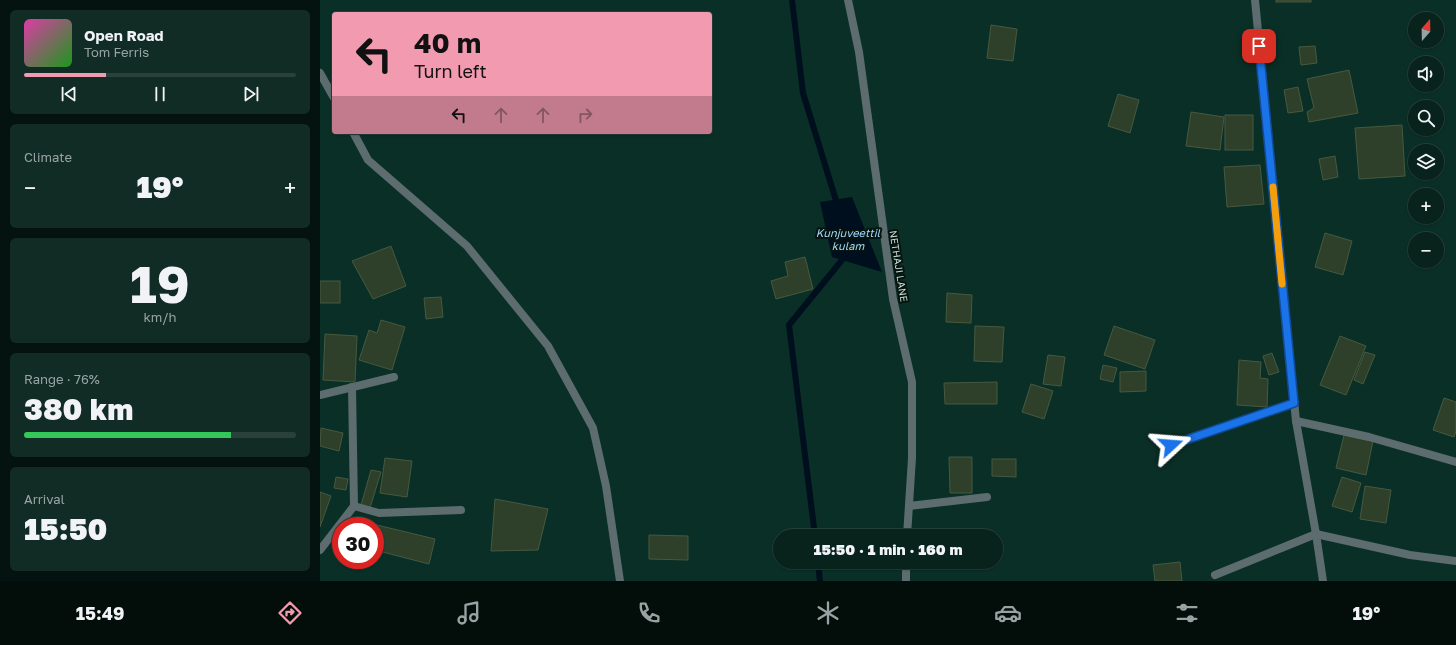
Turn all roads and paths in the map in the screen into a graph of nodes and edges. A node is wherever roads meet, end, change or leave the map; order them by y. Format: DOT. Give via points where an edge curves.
graph roads {
  1 [pos="848,0"];
  2 [pos="1255,0"];
  3 [pos="320,73"];
  4 [pos="332,94"];
  5 [pos="354,134"];
  6 [pos="394,377"];
  7 [pos="352,387"];
  8 [pos="320,395"];
  9 [pos="1294,403"];
  10 [pos="1296,421"];
  11 [pos="1171,445"];
  12 [pos="1456,462"];
  13 [pos="987,497"];
  14 [pos="354,506"];
  15 [pos="909,506"];
  16 [pos="461,510"];
  17 [pos="907,529"];
  18 [pos="1316,534"];
  19 [pos="320,550"];
  20 [pos="1456,561"];
  21 [pos="906,569"];
  22 [pos="1215,575"];
  23 [pos="620,581"];
  24 [pos="906,581"];
  25 [pos="1323,581"];
  1 -- 15 [label="street, NETHAJI LANE" via="859,52 893,300 912,382"];
  2 -- 9 [label="street"];
  3 -- 4 [label="street"];
  5 -- 23 [label="street" via="368,160 467,246 548,346 593,428 606,486"];
  6 -- 7 [label="street"];
  7 -- 8 [label="street"];
  7 -- 14 [label="street"];
  9 -- 10 [label="street"];
  9 -- 11 [label="street"];
  10 -- 12 [label="street" via="1369,437"];
  10 -- 18 [label="street"];
  13 -- 15 [label="street"];
  14 -- 16 [label="street" via="379,513"];
  14 -- 19 [label="street"];
  15 -- 17 [label="street, NETHAJI LANE"];
  18 -- 20 [label="street" via="1410,555"];
  18 -- 22 [label="street"];
  18 -- 25 [label="street"];
  21 -- 24 [label="street"];
}
